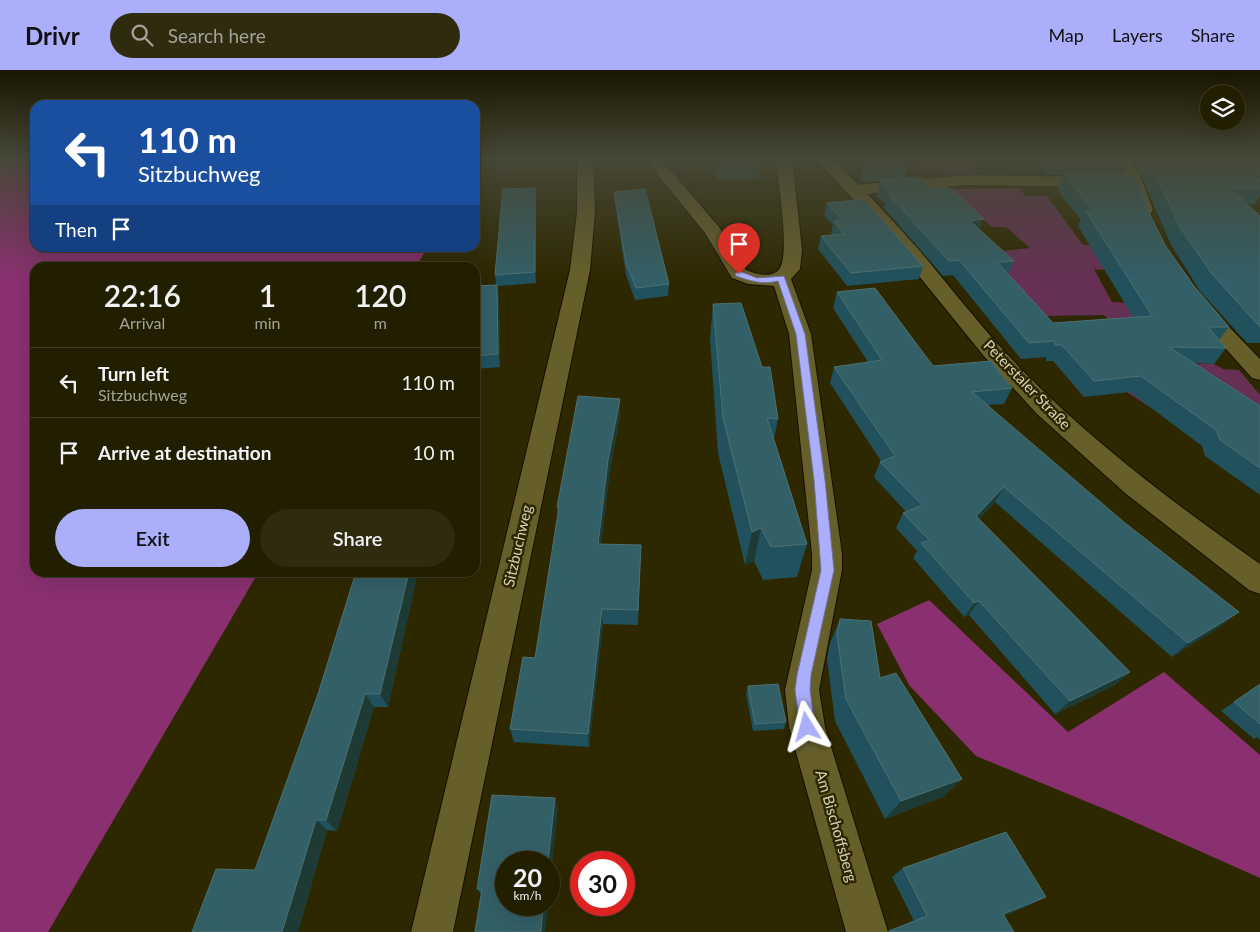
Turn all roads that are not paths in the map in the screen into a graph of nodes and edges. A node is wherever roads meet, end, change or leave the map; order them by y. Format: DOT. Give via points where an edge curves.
graph roads {
  1 [pos="586,198"];
  2 [pos="686,198"];
  3 [pos="788,198"];
  4 [pos="862,198"];
  5 [pos="1141,198"];
  6 [pos="1152,230"];
  7 [pos="781,278"];
  8 [pos="1184,289"];
  9 [pos="1260,373"];
  10 [pos="1260,580"];
  11 [pos="432,932"];
  12 [pos="867,932"];
  1 -- 11 [label="street, Sitzbuchweg" via="580,270"];
  2 -- 7 [label="street" via="713,231 739,274 756,280"];
  3 -- 7 [label="street" via="793,250 790,269"];
  4 -- 10 [label="street, Peterstaler Straße" via="994,354 1032,394 1175,518"];
  5 -- 6 [label="street"];
  7 -- 12 [label="street, Am Bischoffsberg" via="800,334 827,554 827,570 804,675 804,708"];
  8 -- 9 [label="street"];
}
